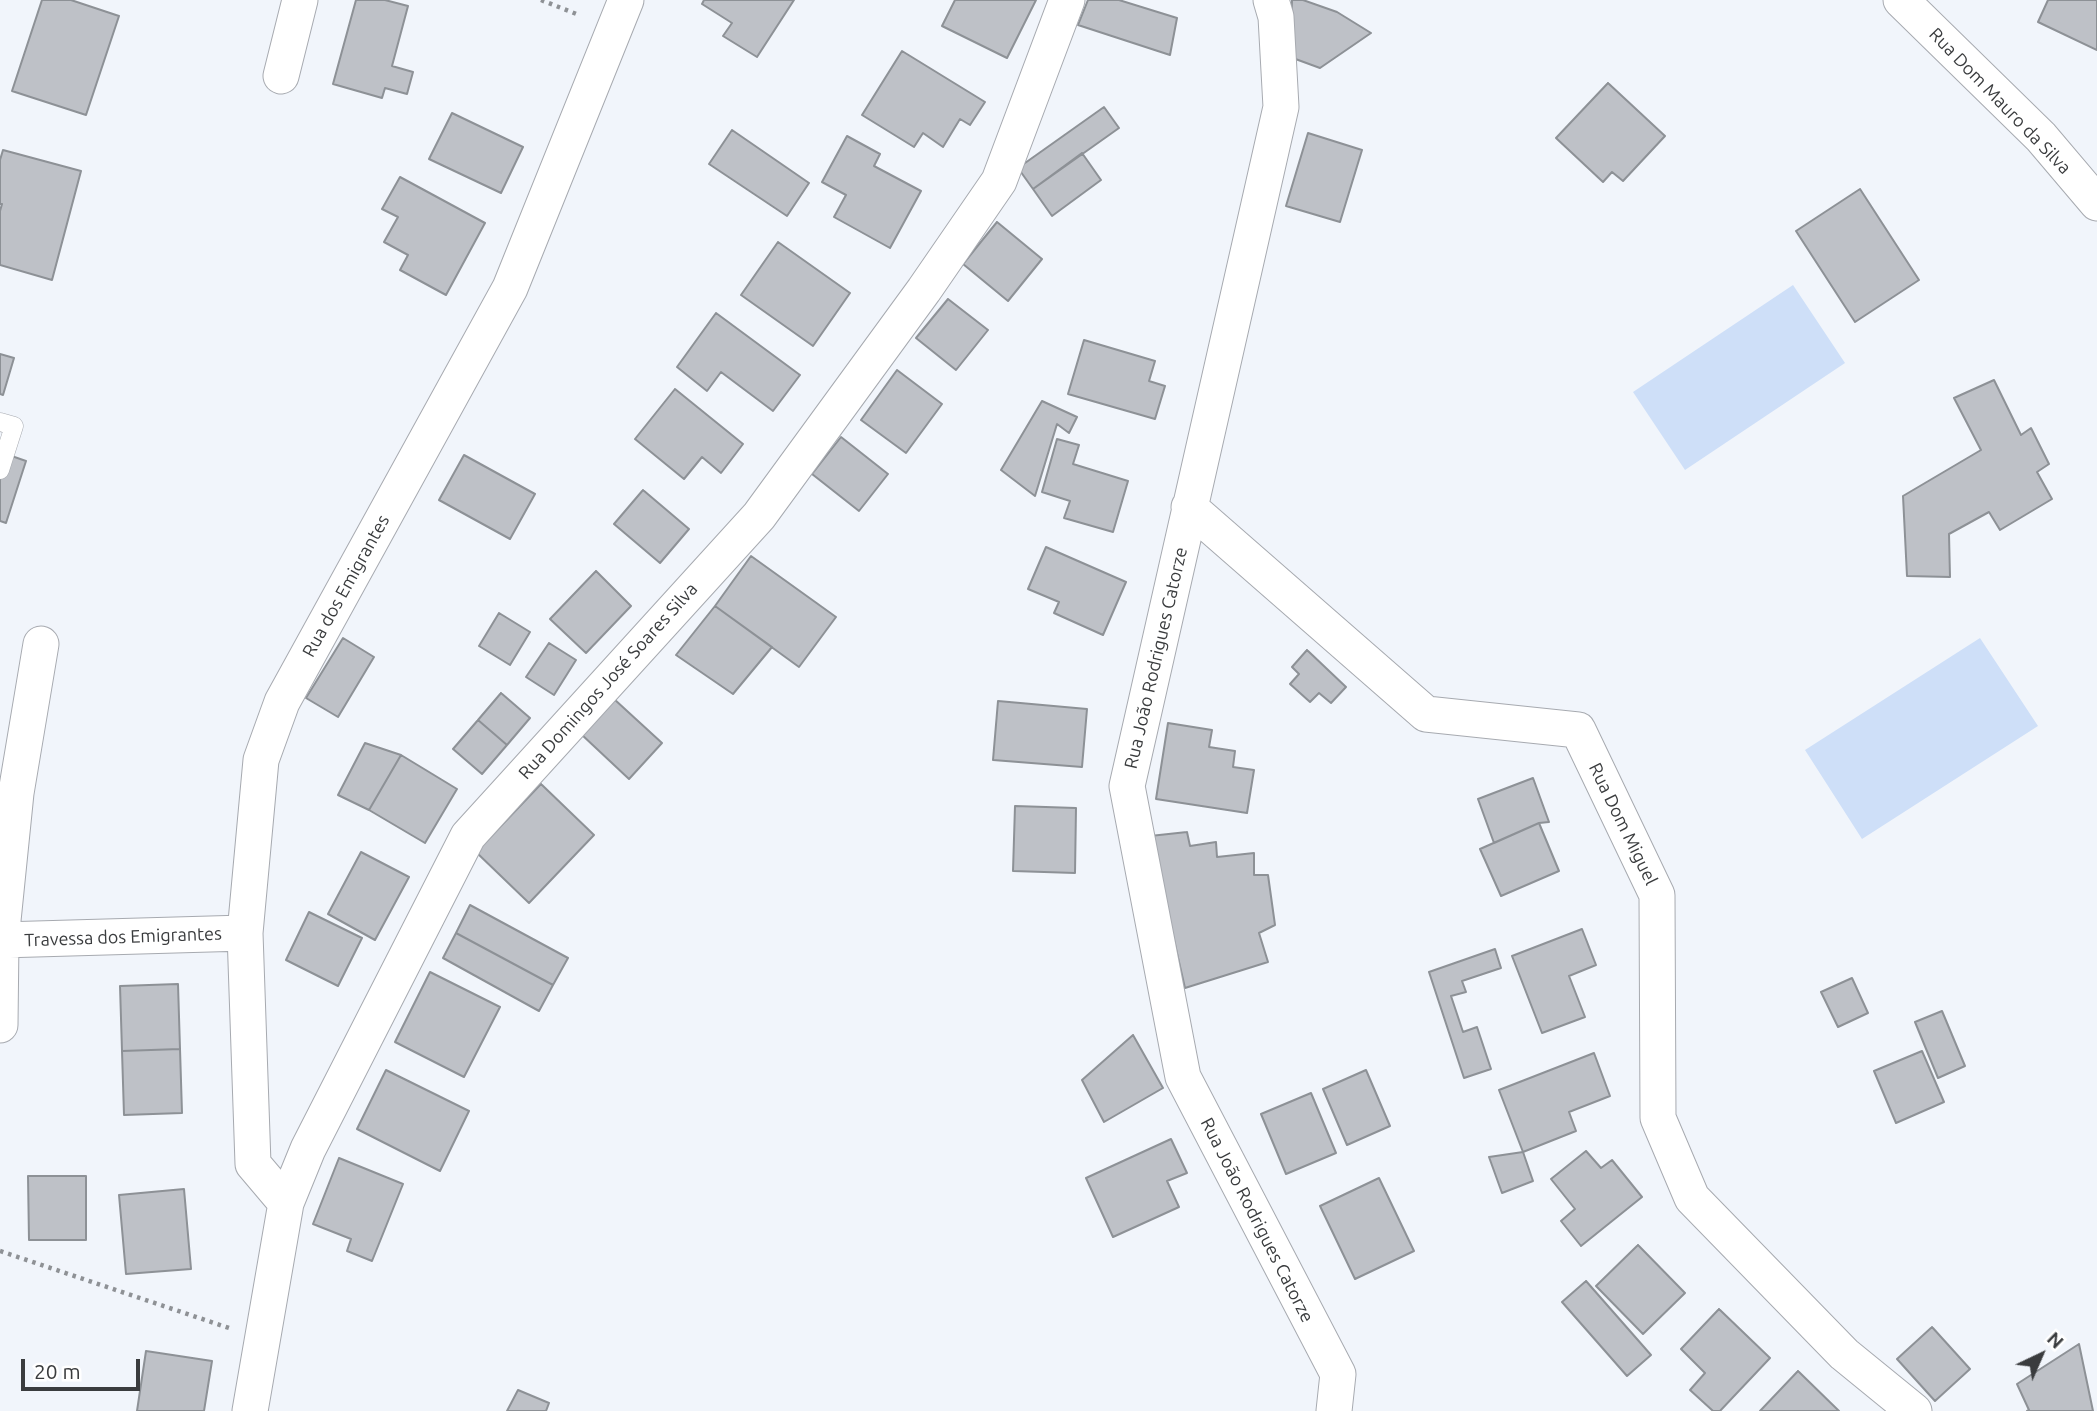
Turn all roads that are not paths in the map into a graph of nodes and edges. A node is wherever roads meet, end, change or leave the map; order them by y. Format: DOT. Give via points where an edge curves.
graph roads {
  1 [pos="300,0"];
  2 [pos="626,0"];
  3 [pos="1067,0"];
  4 [pos="1271,0"];
  5 [pos="1901,0"];
  6 [pos="281,76"];
  7 [pos="2096,197"];
  8 [pos="0,422"];
  9 [pos="0,470"];
  10 [pos="1189,507"];
  11 [pos="41,644"];
  12 [pos="245,933"];
  13 [pos="1,940"];
  14 [pos="0,1025"];
  15 [pos="286,1203"];
  16 [pos="250,1411"];
  17 [pos="1334,1411"];
  18 [pos="1914,1411"];
  1 -- 6 [label="street"];
  2 -- 12 [label="street, Rua dos Emigrantes" via="510,288 282,702 261,760"];
  3 -- 15 [label="street, Rua Domingos José Soares Silva" via="999,181 924,290 759,516 468,836 308,1149"];
  4 -- 10 [label="street, Rua João Rodrigues Catorze" via="1281,107"];
  5 -- 7 [label="street, Rua Dom Mauro da Silva"];
  8 -- 9 [label="lane" via="14,426"];
  10 -- 17 [label="street, Rua João Rodrigues Catorze" via="1127,786 1183,1077 1338,1374"];
  10 -- 18 [label="street, Rua Dom Miguel" via="1426,714 1578,730 1657,895 1658,1118 1692,1198 1844,1354"];
  11 -- 13 [label="street" via="16,793"];
  12 -- 13 [label="street, Travessa dos Emigrantes"];
  12 -- 15 [label="street, Rua dos Emigrantes" via="253,1164"];
  13 -- 14 [label="street"];
  15 -- 16 [label="street, Rua Domingos José Soares Silva"];
}
